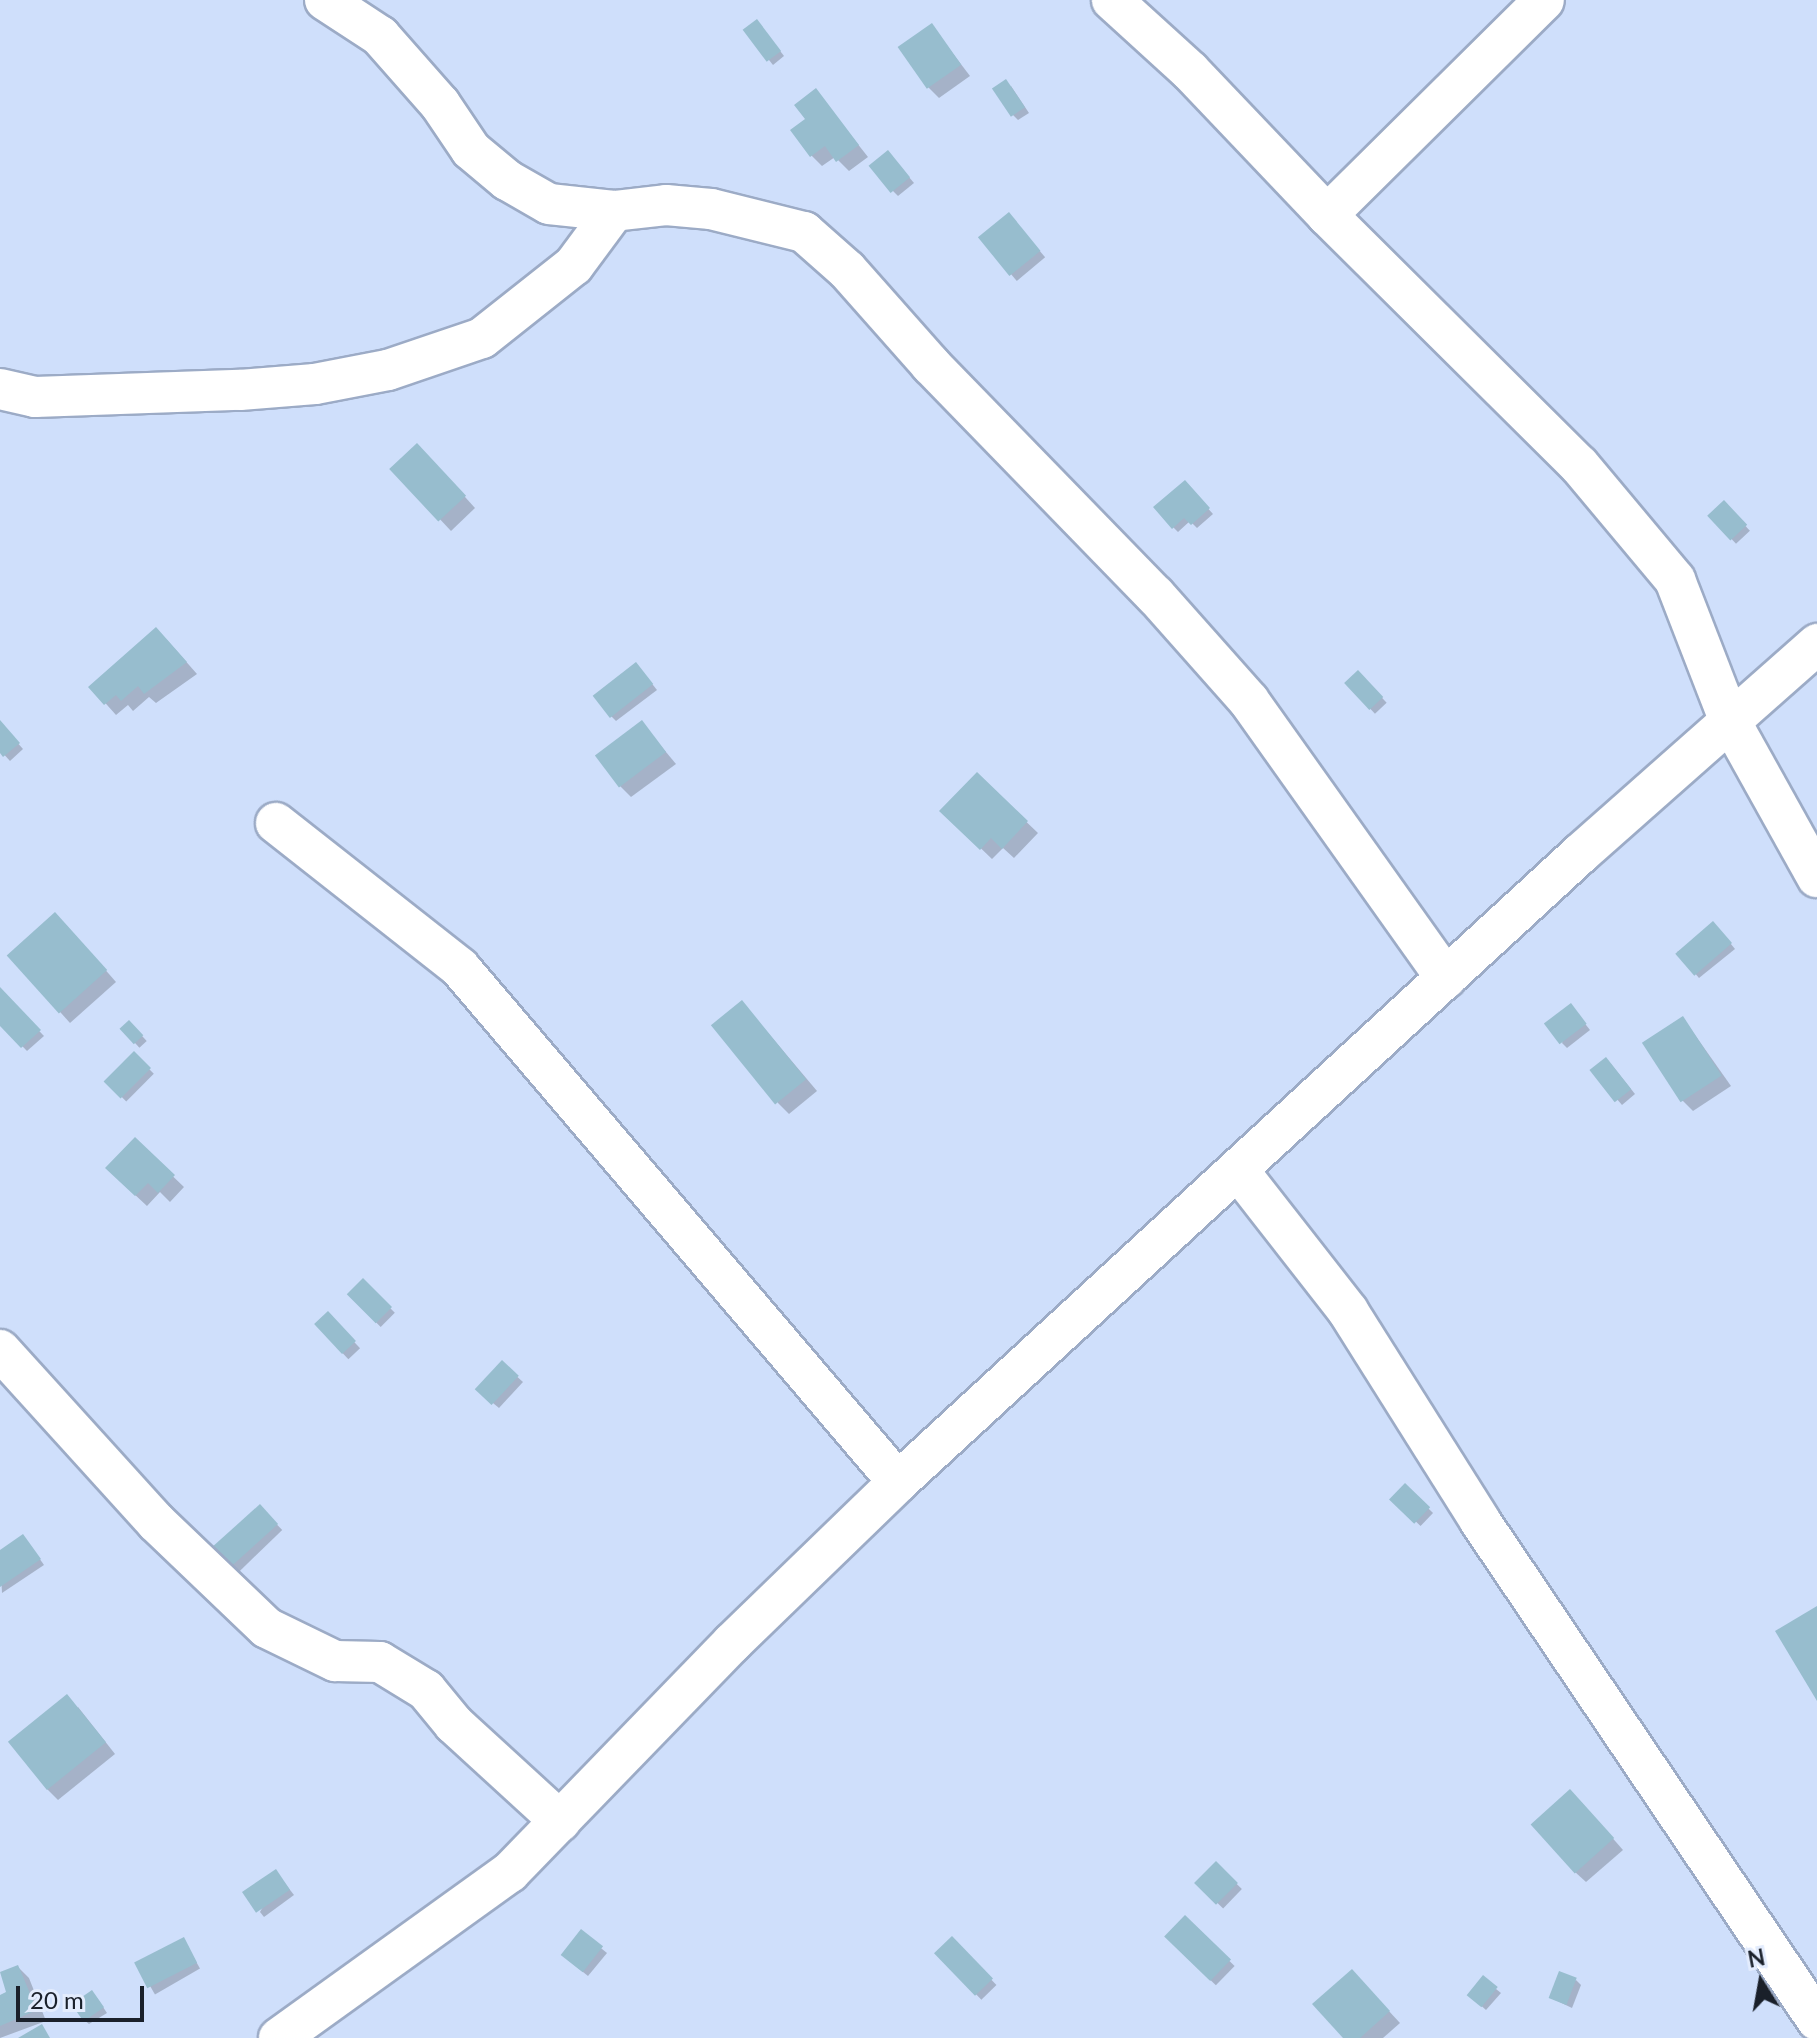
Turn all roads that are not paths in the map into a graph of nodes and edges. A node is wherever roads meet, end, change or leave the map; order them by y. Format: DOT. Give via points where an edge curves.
graph roads {
  1 [pos="325,0"];
  2 [pos="1112,0"];
  3 [pos="1544,0"];
  4 [pos="614,211"];
  5 [pos="1327,215"];
  6 [pos="0,389"];
  7 [pos="1817,644"];
  8 [pos="1729,719"];
  9 [pos="276,823"];
  10 [pos="1817,877"];
  11 [pos="1446,978"];
  12 [pos="1238,1170"];
  13 [pos="0,1350"];
  14 [pos="898,1482"];
  15 [pos="560,1821"];
  16 [pos="1817,2020"];
  17 [pos="279,2038"];
  1 -- 4 [label="street" via="380,36 440,104 471,150 507,180 549,204"];
  2 -- 5 [label="street" via="1190,71"];
  3 -- 5 [label="street"];
  4 -- 6 [label="street" via="574,265 482,338 388,370 315,384 240,390 35,397"];
  4 -- 11 [label="street" via="666,205 711,209 804,232 847,270 1249,701"];
  5 -- 8 [label="street" via="1579,465 1675,580"];
  7 -- 8 [label="street"];
  8 -- 10 [label="street"];
  8 -- 11 [label="street"];
  9 -- 14 [label="street" via="460,968"];
  11 -- 12 [label="street"];
  12 -- 14 [label="street"];
  12 -- 16 [label="street" via="1348,1311 1480,1521"];
  13 -- 15 [label="street" via="156,1522 267,1628 335,1661 380,1662 426,1690 454,1724"];
  14 -- 15 [label="street"];
  15 -- 17 [label="street" via="510,1872"];
}
